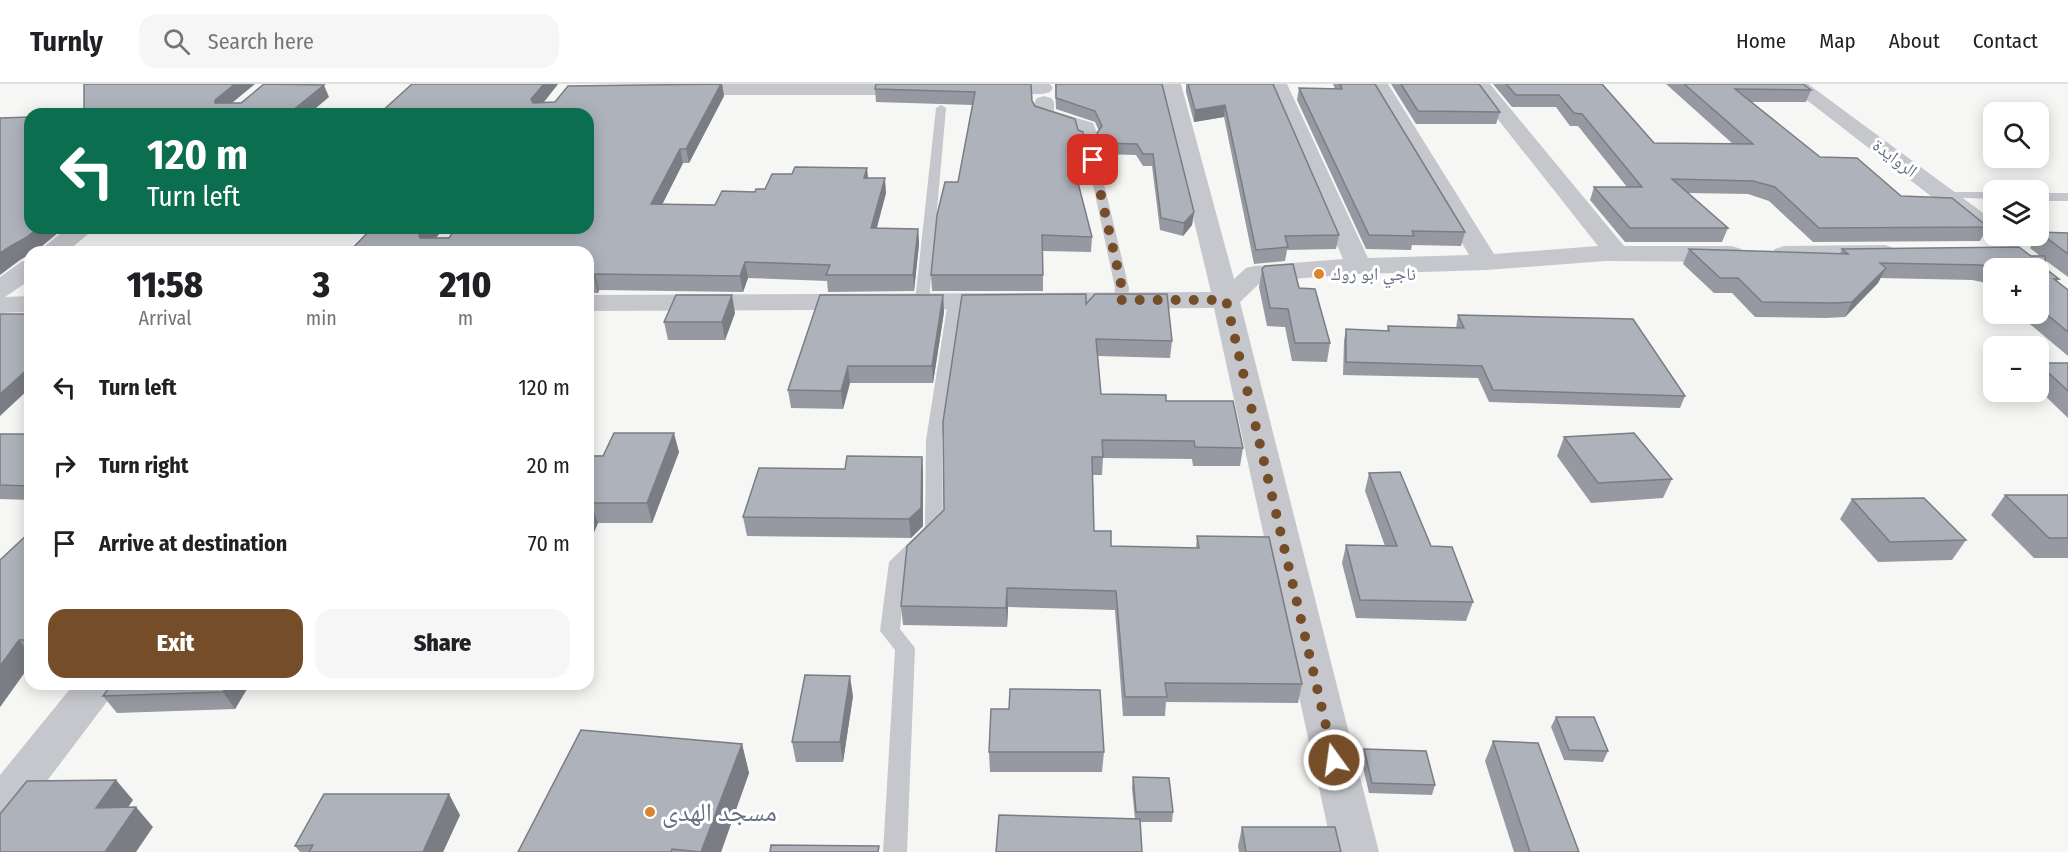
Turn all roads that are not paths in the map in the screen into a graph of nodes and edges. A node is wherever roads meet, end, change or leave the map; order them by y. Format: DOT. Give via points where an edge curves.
graph roads {
  1 [pos="1171,84"];
  2 [pos="1277,84"];
  3 [pos="1378,84"];
  4 [pos="1480,84"];
  5 [pos="1796,84"];
  6 [pos="1043,86"];
  7 [pos="938,88"];
  8 [pos="973,88"];
  9 [pos="660,89"];
  10 [pos="941,108"];
  11 [pos="1088,138"];
  12 [pos="1945,195"];
  13 [pos="1983,196"];
  14 [pos="2049,197"];
  15 [pos="2068,197"];
  16 [pos="1983,229"];
  17 [pos="75,234"];
  18 [pos="59,246"];
  19 [pos="1910,252"];
  20 [pos="1617,253"];
  21 [pos="1486,262"];
  22 [pos="1359,266"];
  23 [pos="24,272"];
  24 [pos="0,290"];
  25 [pos="1121,300"];
  26 [pos="1226,300"];
  27 [pos="922,301"];
  28 [pos="955,301"];
  29 [pos="594,303"];
  30 [pos="24,304"];
  31 [pos="0,305"];
  32 [pos="93,690"];
  33 [pos="0,808"];
  34 [pos="895,852"];
  35 [pos="1356,852"];
  1 -- 26 [label="street"];
  2 -- 22 [label="street"];
  3 -- 21 [label="street"];
  4 -- 20 [label="street"];
  5 -- 12 [label="street, الروايدة"];
  6 -- 8 [label="street"];
  6 -- 11 [label="street" via="1044,114 1086,127"];
  7 -- 9 [label="street"];
  10 -- 27 [label="lane"];
  11 -- 25 [label="lane" via="1122,288"];
  12 -- 13 [label="lane"];
  12 -- 16 [label="street, الروايدة"];
  14 -- 15 [label="lane"];
  17 -- 18 [label="street"];
  19 -- 20 [label="street"];
  20 -- 21 [label="street"];
  21 -- 22 [label="street"];
  22 -- 26 [label="street" via="1255,274"];
  23 -- 24 [label="street"];
  25 -- 26 [label="street"];
  25 -- 28 [label="street"];
  26 -- 35 [label="street"];
  27 -- 28 [label="street"];
  27 -- 29 [label="street"];
  28 -- 34 [label="lane" via="934,440 934,529 898,562 891,620 890,632 905,648"];
  30 -- 31 [label="street"];
  32 -- 33 [label="street"];
}
